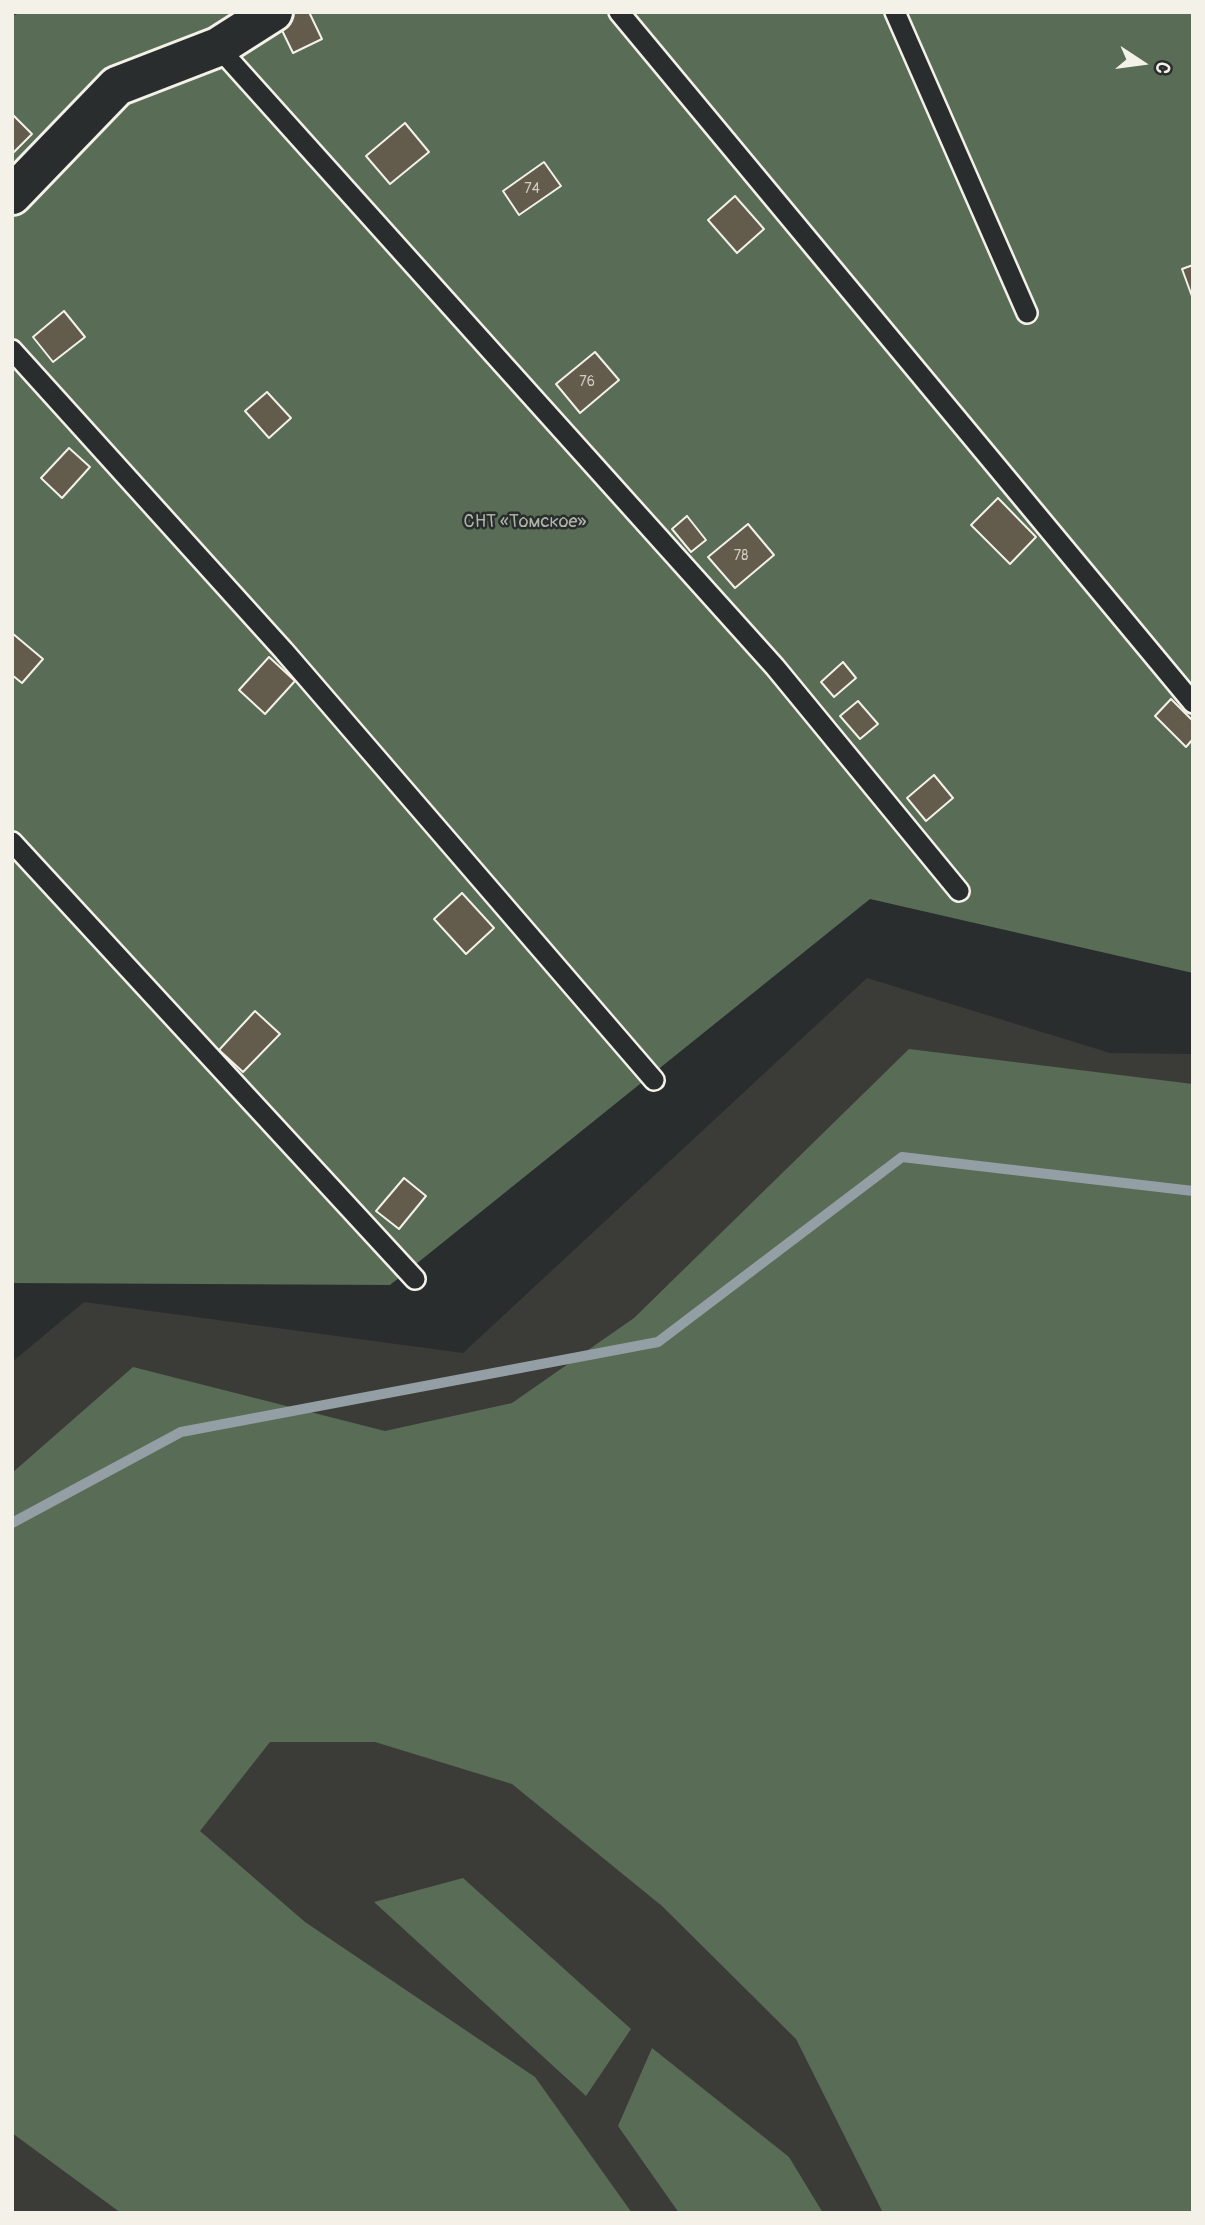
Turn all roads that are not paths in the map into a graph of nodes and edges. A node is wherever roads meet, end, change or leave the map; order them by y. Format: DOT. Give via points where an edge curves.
graph roads {
  1 [pos="272,12"];
  2 [pos="619,12"];
  3 [pos="895,12"];
  4 [pos="218,47"];
  5 [pos="12,195"];
  6 [pos="1027,313"];
  7 [pos="12,350"];
  8 [pos="1193,703"];
  9 [pos="12,842"];
  10 [pos="959,891"];
  11 [pos="654,1080"];
  12 [pos="415,1279"];
  1 -- 4 [label="street"];
  2 -- 8 [label="lane"];
  3 -- 6 [label="lane"];
  4 -- 5 [label="street" via="117,86"];
  4 -- 10 [label="lane" via="775,667"];
  7 -- 11 [label="lane" via="284,651"];
  9 -- 12 [label="lane"];
}
